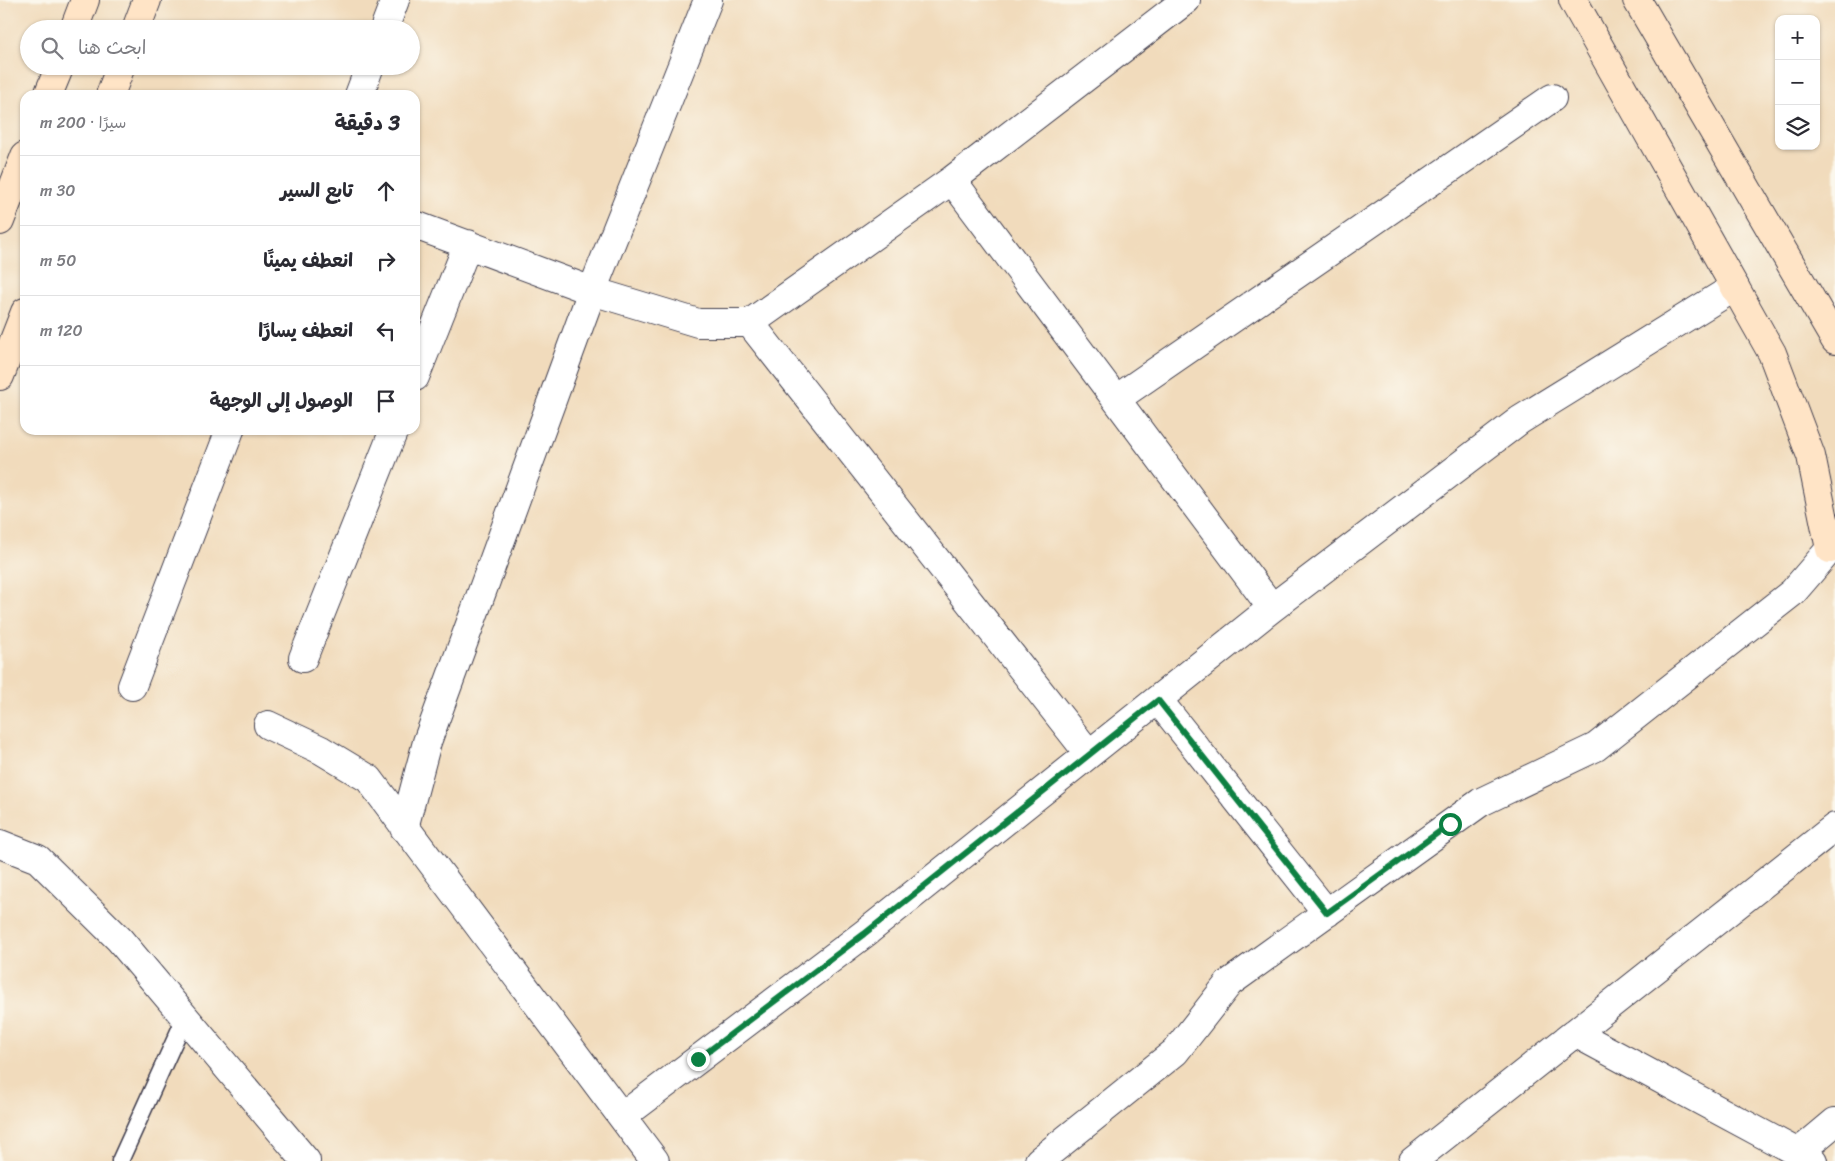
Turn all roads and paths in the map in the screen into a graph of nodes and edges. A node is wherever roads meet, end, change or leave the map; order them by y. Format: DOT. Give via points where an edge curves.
graph roads {
  1 [pos="85,0"];
  2 [pos="147,0"];
  3 [pos="395,0"];
  4 [pos="708,0"];
  5 [pos="1186,0"];
  6 [pos="1573,0"];
  7 [pos="1637,0"];
  8 [pos="77,20"];
  9 [pos="139,20"];
  10 [pos="387,20"];
  11 [pos="56,75"];
  12 [pos="118,75"];
  13 [pos="367,75"];
  14 [pos="50,90"];
  15 [pos="112,90"];
  16 [pos="361,90"];
  17 [pos="1552,98"];
  18 [pos="20,168"];
  19 [pos="952,180"];
  20 [pos="2,212"];
  21 [pos="420,227"];
  22 [pos="468,244"];
  23 [pos="1735,287"];
  24 [pos="592,291"];
  25 [pos="750,323"];
  26 [pos="20,325"];
  27 [pos="1835,340"];
  28 [pos="420,364"];
  29 [pos="0,376"];
  30 [pos="1116,400"];
  31 [pos="228,435"];
  32 [pos="392,435"];
  33 [pos="1835,498"];
  34 [pos="1833,557"];
  35 [pos="1272,608"];
  36 [pos="304,658"];
  37 [pos="132,686"];
  38 [pos="1158,700"];
  39 [pos="268,725"];
  40 [pos="1089,754"];
  41 [pos="1835,827"];
  42 [pos="404,828"];
  43 [pos="0,844"];
  44 [pos="1327,913"];
  45 [pos="185,1018"];
  46 [pos="1575,1032"];
  47 [pos="622,1116"];
  48 [pos="1835,1122"];
  49 [pos="1806,1157"];
  50 [pos="120,1161"];
  51 [pos="306,1161"];
  52 [pos="655,1161"];
  53 [pos="1040,1161"];
  54 [pos="1413,1161"];
  1 -- 8 [label="street"];
  2 -- 9 [label="street"];
  3 -- 10 [label="street"];
  4 -- 24 [label="street"];
  5 -- 19 [label="street"];
  6 -- 23 [label="street"];
  7 -- 27 [label="street"];
  11 -- 14 [label="street"];
  12 -- 15 [label="street"];
  13 -- 16 [label="street"];
  17 -- 30 [label="street"];
  18 -- 20 [label="street"];
  19 -- 25 [label="street"];
  19 -- 30 [label="street"];
  21 -- 22 [label="street"];
  22 -- 24 [label="street"];
  22 -- 28 [label="street"];
  23 -- 34 [label="street" via="1772,353 1810,456"];
  23 -- 35 [label="street" via="1520,420"];
  24 -- 25 [label="street" via="698,323"];
  24 -- 42 [label="street" via="427,742"];
  25 -- 40 [label="street"];
  26 -- 29 [label="street"];
  30 -- 35 [label="street"];
  31 -- 37 [label="street"];
  32 -- 36 [label="street"];
  33 -- 34 [label="street"];
  34 -- 44 [label="street" via="1596,747 1481,802"];
  35 -- 38 [label="street"];
  38 -- 40 [label="street"];
  38 -- 44 [label="street"];
  39 -- 42 [label="street" via="321,750 369,779"];
  40 -- 47 [label="street" via="864,934"];
  41 -- 46 [label="street"];
  42 -- 47 [label="street"];
  43 -- 45 [label="street" via="38,859 119,939"];
  44 -- 53 [label="street" via="1229,984 1175,1052"];
  45 -- 50 [label="lane"];
  45 -- 51 [label="street"];
  46 -- 49 [label="street"];
  46 -- 54 [label="street"];
  47 -- 52 [label="street"];
  48 -- 49 [label="street"];
}
